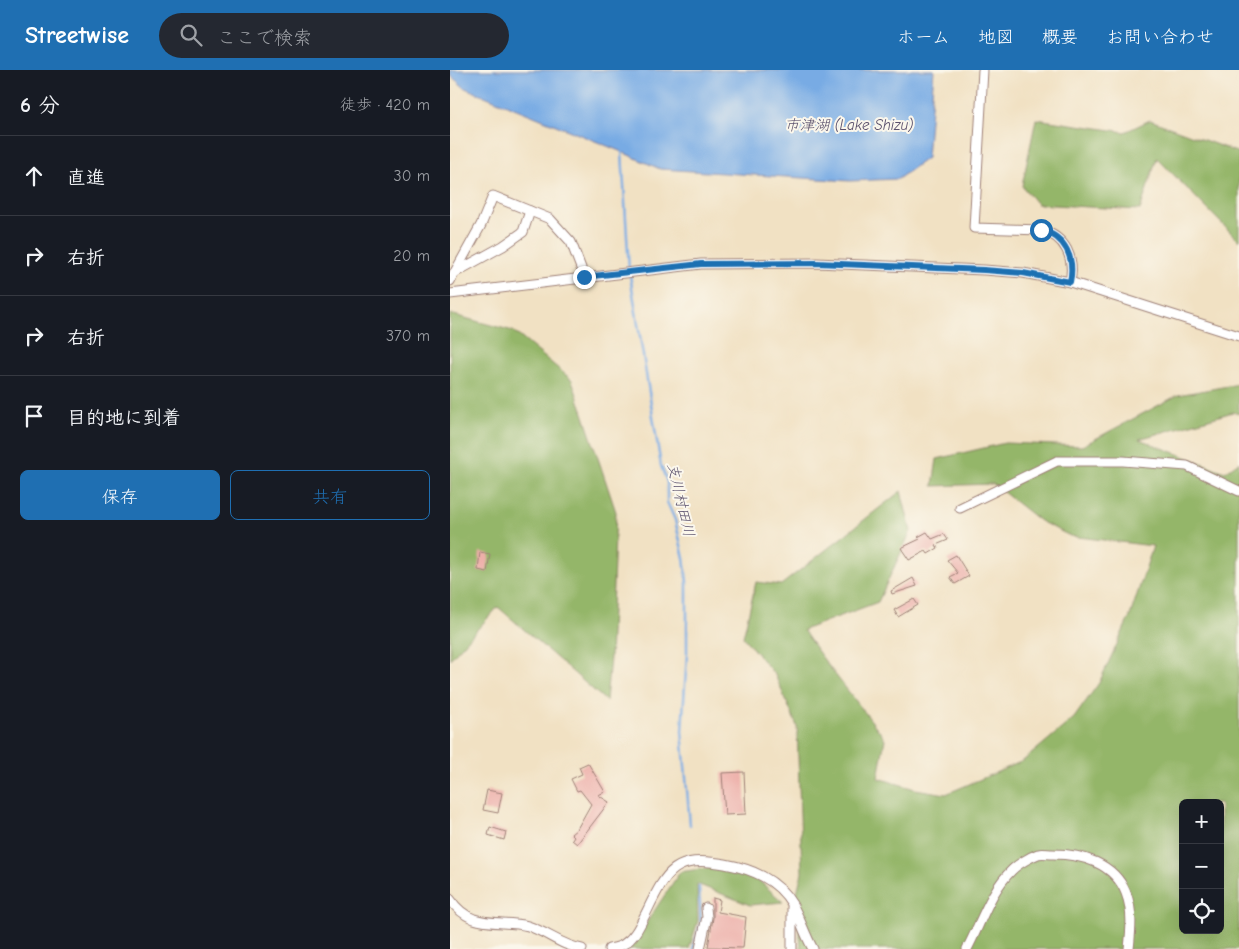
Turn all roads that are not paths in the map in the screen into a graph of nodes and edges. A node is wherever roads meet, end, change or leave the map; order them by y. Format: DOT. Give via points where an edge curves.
graph roads {
  1 [pos="983,70"];
  2 [pos="530,211"];
  3 [pos="581,268"];
  4 [pos="452,277"];
  5 [pos="1070,282"];
  6 [pos="450,294"];
  7 [pos="1239,336"];
  8 [pos="1239,491"];
  9 [pos="960,508"];
  10 [pos="450,900"];
  11 [pos="792,904"];
  12 [pos="706,908"];
  13 [pos="582,949"];
  14 [pos="609,949"];
  15 [pos="700,949"];
  16 [pos="792,949"];
  17 [pos="813,949"];
  18 [pos="967,949"];
  19 [pos="1128,949"];
  1 -- 5 [label="street" via="974,228 1051,233 1068,251 1072,267"];
  2 -- 3 [label="street" via="550,219 571,242"];
  2 -- 4 [label="street" via="523,232"];
  2 -- 4 [label="street" via="493,196"];
  5 -- 6 [label="street" via="984,270 816,263 701,264"];
  5 -- 7 [label="street"];
  8 -- 9 [label="street" via="1188,466 1123,460 1057,461"];
  10 -- 13 [label="street" via="475,919 526,926"];
  11 -- 14 [label="street" via="771,881 758,873 738,866 694,860 673,869 654,895 633,936"];
  11 -- 16 [label="street"];
  11 -- 17 [label="street"];
  12 -- 15 [label="street"];
  18 -- 19 [label="street" via="993,895 1013,868 1039,854 1064,854 1090,859 1118,879 1130,904 1132,922"];
}
